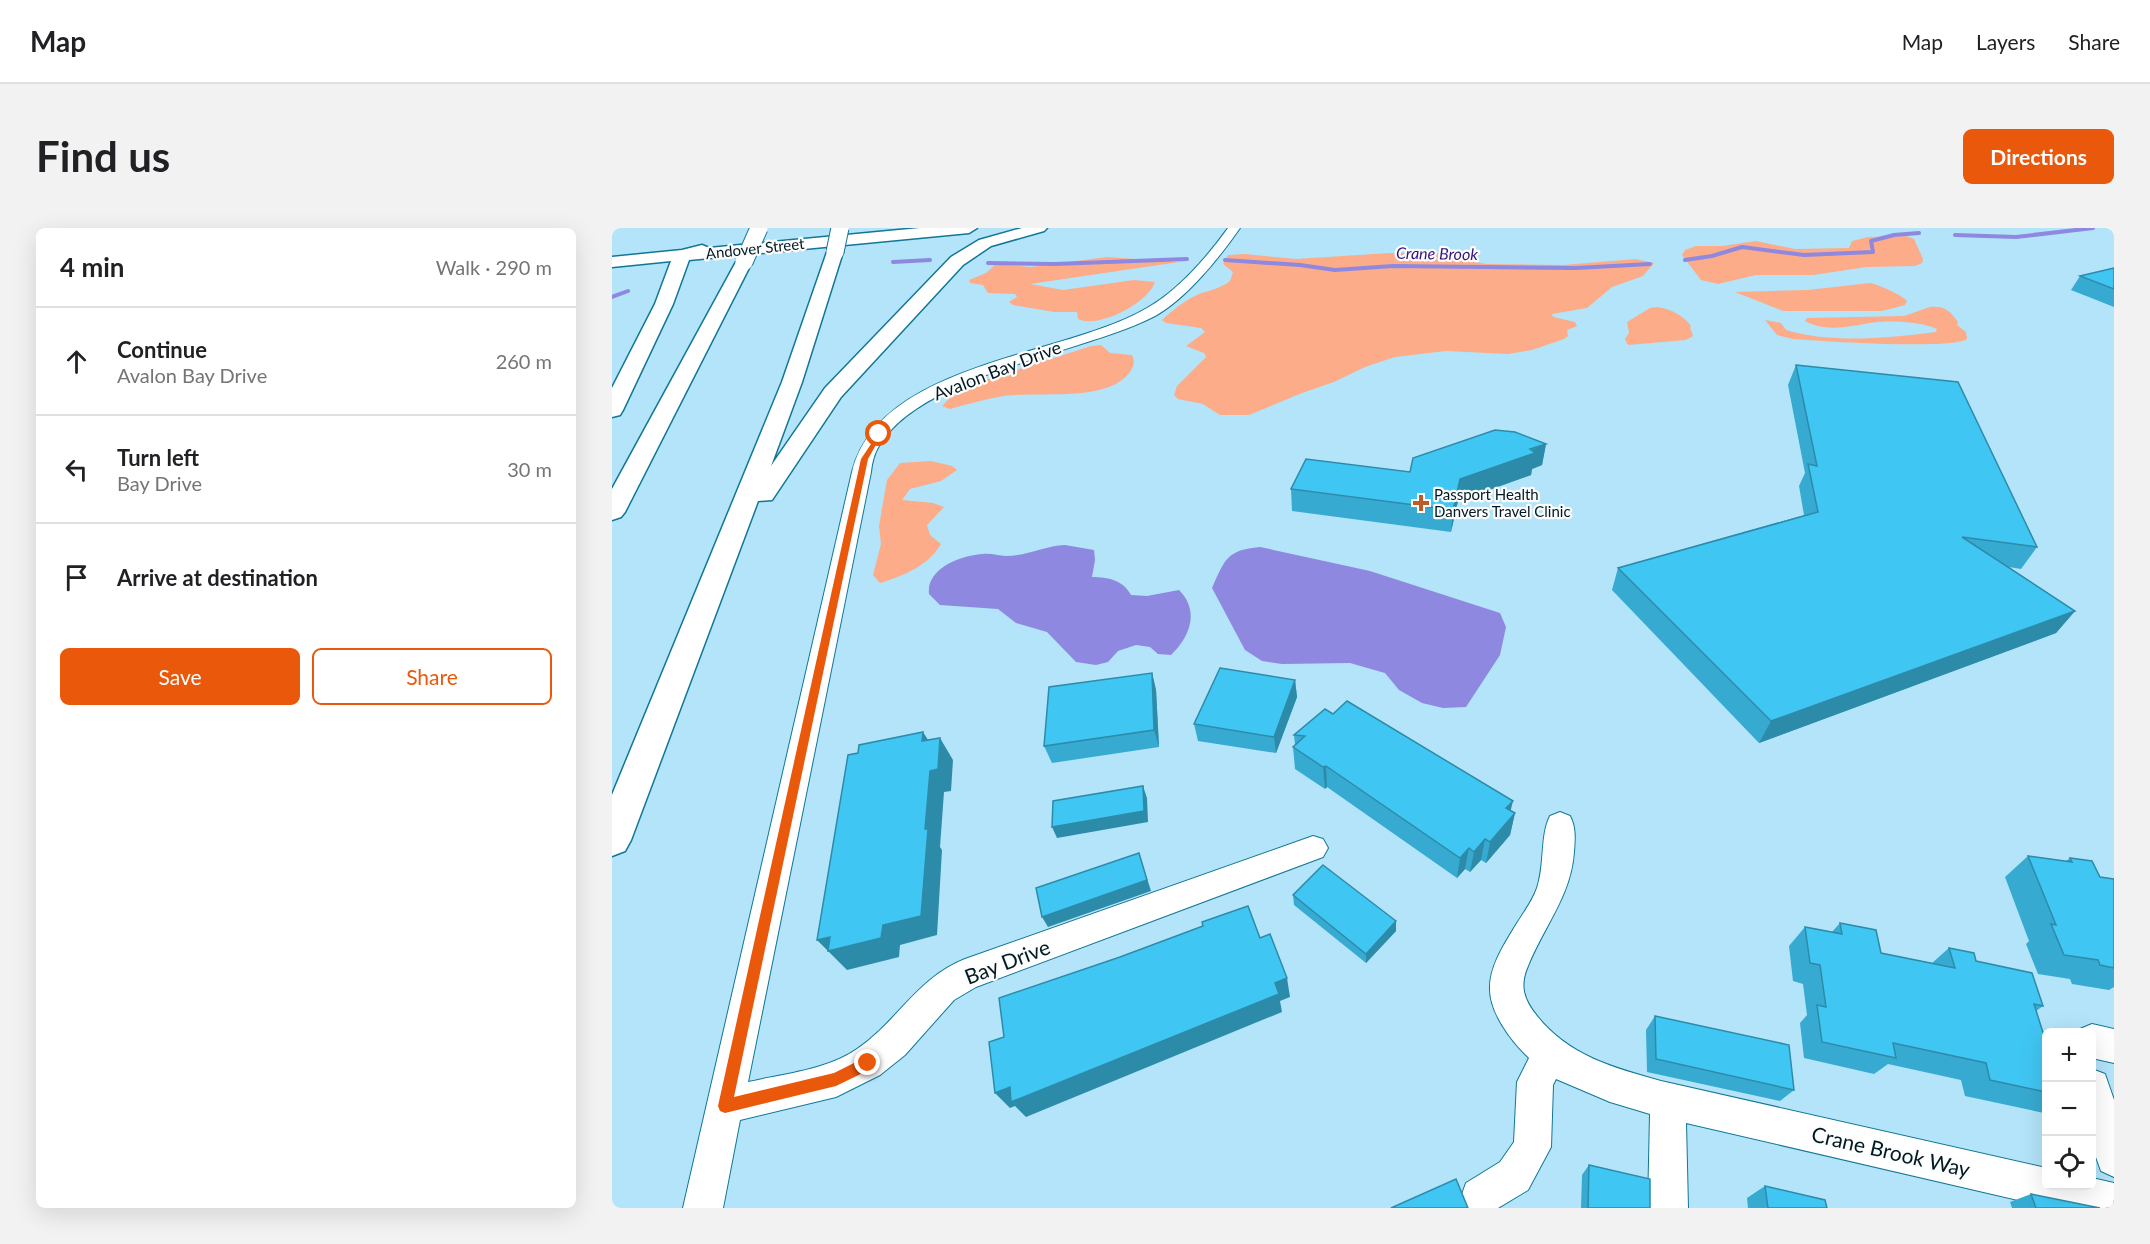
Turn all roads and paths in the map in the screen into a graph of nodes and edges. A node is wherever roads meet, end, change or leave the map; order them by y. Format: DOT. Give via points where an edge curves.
graph roads {
  1 [pos="759,228"];
  2 [pos="840,228"];
  3 [pos="891,228"];
  4 [pos="969,228"];
  5 [pos="1039,228"];
  6 [pos="1234,228"];
  7 [pos="949,229"];
  8 [pos="612,246"];
  9 [pos="692,250"];
  10 [pos="743,252"];
  11 [pos="612,255"];
  12 [pos="612,262"];
  13 [pos="612,410"];
  14 [pos="612,512"];
  15 [pos="725,551"];
  16 [pos="1560,824"];
  17 [pos="612,840"];
  18 [pos="1313,848"];
  19 [pos="2096,1042"];
  20 [pos="2114,1046"];
  21 [pos="1550,1054"];
  22 [pos="1668,1100"];
  23 [pos="2096,1102"];
  24 [pos="725,1106"];
  25 [pos="2114,1158"];
  26 [pos="1480,1197"];
  27 [pos="2114,1203"];
  28 [pos="703,1208"];
  29 [pos="1668,1208"];
  1 -- 10 [label="highway, bridge"];
  2 -- 15 [label="highway, bridge" via="792,382"];
  3 -- 10 [label="highway, Andover Street"];
  4 -- 7 [label="highway, Andover Street"];
  5 -- 15 [label="highway" via="985,243 957,261 833,393"];
  6 -- 24 [label="street, Avalon Bay Drive" via="1174,296 1153,312 948,386 905,410 872,442 864,459"];
  7 -- 9 [label="highway, Andover Street"];
  8 -- 9 [label="highway"];
  9 -- 10 [label="highway, Andover Street"];
  9 -- 11 [label="highway, Andover Street"];
  9 -- 12 [label="highway, Andover Street"];
  9 -- 13 [label="highway" via="678,265 664,304"];
  10 -- 14 [label="highway" via="682,383"];
  15 -- 17 [label="highway"];
  16 -- 21 [label="street, Crane Brook Way" via="1559,863 1550,892 1512,963 1506,989 1516,1016"];
  18 -- 24 [label="street, Bay Drive" via="965,975 942,989 893,1043 868,1063 836,1079"];
  19 -- 20 [label="street"];
  21 -- 22 [label="street, Crane Brook Way" via="1595,1079"];
  21 -- 26 [label="street" via="1535,1082 1532,1147 1514,1176"];
  22 -- 27 [label="street, Crane Brook Way"];
  22 -- 29 [label="street"];
  23 -- 25 [label="street"];
  24 -- 28 [label="street, Avalon Bay Drive"];
}
